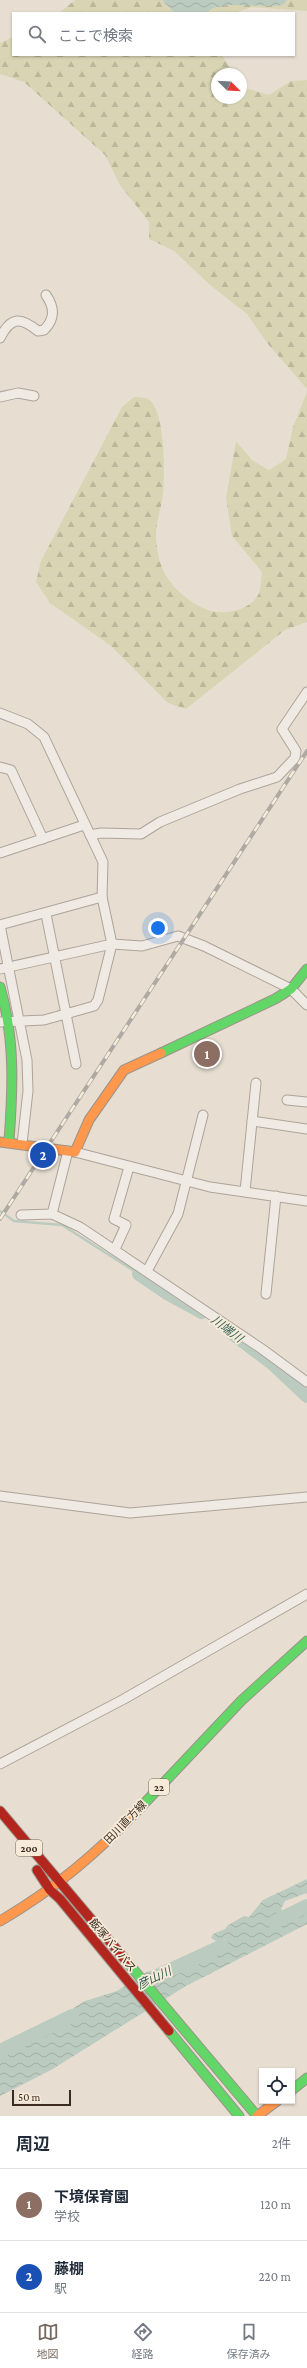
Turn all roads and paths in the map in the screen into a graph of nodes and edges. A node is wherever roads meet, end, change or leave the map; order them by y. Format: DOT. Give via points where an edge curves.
graph roads {
  1 [pos="46,296"];
  2 [pos="0,338"];
  3 [pos="34,396"];
  4 [pos="0,397"];
  5 [pos="307,692"];
  6 [pos="0,713"];
  7 [pos="0,767"];
  8 [pos="84,825"];
  9 [pos="90,835"];
  10 [pos="43,838"];
  11 [pos="0,853"];
  12 [pos="102,897"];
  13 [pos="46,914"];
  14 [pos="112,944"];
  15 [pos="56,957"];
  16 [pos="10,967"];
  17 [pos="0,969"];
  18 [pos="307,969"];
  19 [pos="0,987"];
  20 [pos="291,988"];
  21 [pos="307,1005"];
  22 [pos="67,1014"];
  23 [pos="0,1022"];
  24 [pos="21,1022"];
  25 [pos="10,1023"];
  26 [pos="76,1064"];
  27 [pos="256,1083"];
  28 [pos="287,1100"];
  29 [pos="307,1102"];
  30 [pos="203,1115"];
  31 [pos="252,1121"];
  32 [pos="307,1129"];
  33 [pos="5,1141"];
  34 [pos="22,1144"];
  35 [pos="71,1152"];
  36 [pos="129,1167"];
  37 [pos="187,1181"];
  38 [pos="245,1191"];
  39 [pos="276,1196"];
  40 [pos="307,1201"];
  41 [pos="52,1214"];
  42 [pos="20,1215"];
  43 [pos="115,1249"];
  44 [pos="147,1271"];
  45 [pos="266,1294"];
  46 [pos="307,1382"];
  47 [pos="0,1496"];
  48 [pos="307,1498"];
  49 [pos="307,1594"];
  50 [pos="307,1641"];
  51 [pos="0,1764"];
  52 [pos="0,1811"];
  53 [pos="0,1824"];
  54 [pos="59,1883"];
  55 [pos="50,1890"];
  56 [pos="0,1921"];
  57 [pos="307,2078"];
  58 [pos="295,2088"];
  59 [pos="273,2104"];
  60 [pos="239,2116"];
  61 [pos="257,2116"];
  1 -- 2 [label="street" via="53,305 53,315 44,330 38,331 26,321 18,320 10,323"];
  3 -- 4 [label="street" via="18,393"];
  5 -- 9 [label="street" via="282,729 296,751 296,758 276,777 160,822 141,834"];
  6 -- 8 [label="street" via="28,724 44,737"];
  7 -- 10 [label="street" via="11,770"];
  8 -- 9 [label="street"];
  8 -- 10 [label="street"];
  9 -- 12 [label="street" via="103,862"];
  10 -- 11 [label="street"];
  12 -- 13 [label="street"];
  12 -- 14 [label="street"];
  13 -- 15 [label="street"];
  13 -- 16 [label="street" via="0,925"];
  14 -- 15 [label="street"];
  14 -- 20 [label="street" via="142,946 178,936"];
  14 -- 22 [label="street" via="98,1000 94,1006"];
  15 -- 16 [label="street"];
  15 -- 22 [label="street"];
  16 -- 17 [label="street"];
  16 -- 24 [label="street"];
  18 -- 20 [label="main road"];
  19 -- 25 [label="main road"];
  20 -- 21 [label="street"];
  20 -- 35 [label="main road" via="276,999 124,1070 89,1120"];
  22 -- 24 [label="street"];
  22 -- 26 [label="street"];
  23 -- 25 [label="street"];
  24 -- 25 [label="street"];
  24 -- 34 [label="street" via="27,1060 28,1091"];
  25 -- 33 [label="main road" via="14,1066"];
  27 -- 31 [label="street"];
  28 -- 29 [label="street"];
  30 -- 37 [label="street"];
  31 -- 32 [label="street"];
  31 -- 38 [label="street"];
  33 -- 34 [label="main road"];
  34 -- 35 [label="main road"];
  35 -- 36 [label="street"];
  35 -- 41 [label="street"];
  36 -- 37 [label="street"];
  36 -- 43 [label="street" via="114,1219 126,1225"];
  37 -- 38 [label="street" via="210,1187"];
  37 -- 44 [label="street" via="178,1214"];
  38 -- 39 [label="street"];
  39 -- 40 [label="street"];
  39 -- 45 [label="street"];
  41 -- 42 [label="street"];
  41 -- 43 [label="street" via="80,1226"];
  43 -- 44 [label="street"];
  44 -- 46 [label="street"];
  47 -- 48 [label="street" via="130,1513"];
  49 -- 51 [label="street" via="124,1699"];
  50 -- 54 [label="main road, 田川直方線 / 22" via="282,1660 238,1701 100,1849"];
  52 -- 54 [label="main road, 飯塚バイパス / 200"];
  53 -- 55 [label="main road, 200"];
  54 -- 55 [label="main road, 田川直方線 / 22"];
  54 -- 61 [label="main road, 飯塚バイパス / 200"];
  55 -- 56 [label="main road, 田川直方線 / 22"];
  55 -- 60 [label="main road, 200"];
  57 -- 58 [label="main road"];
  59 -- 61 [label="main road"];
}
